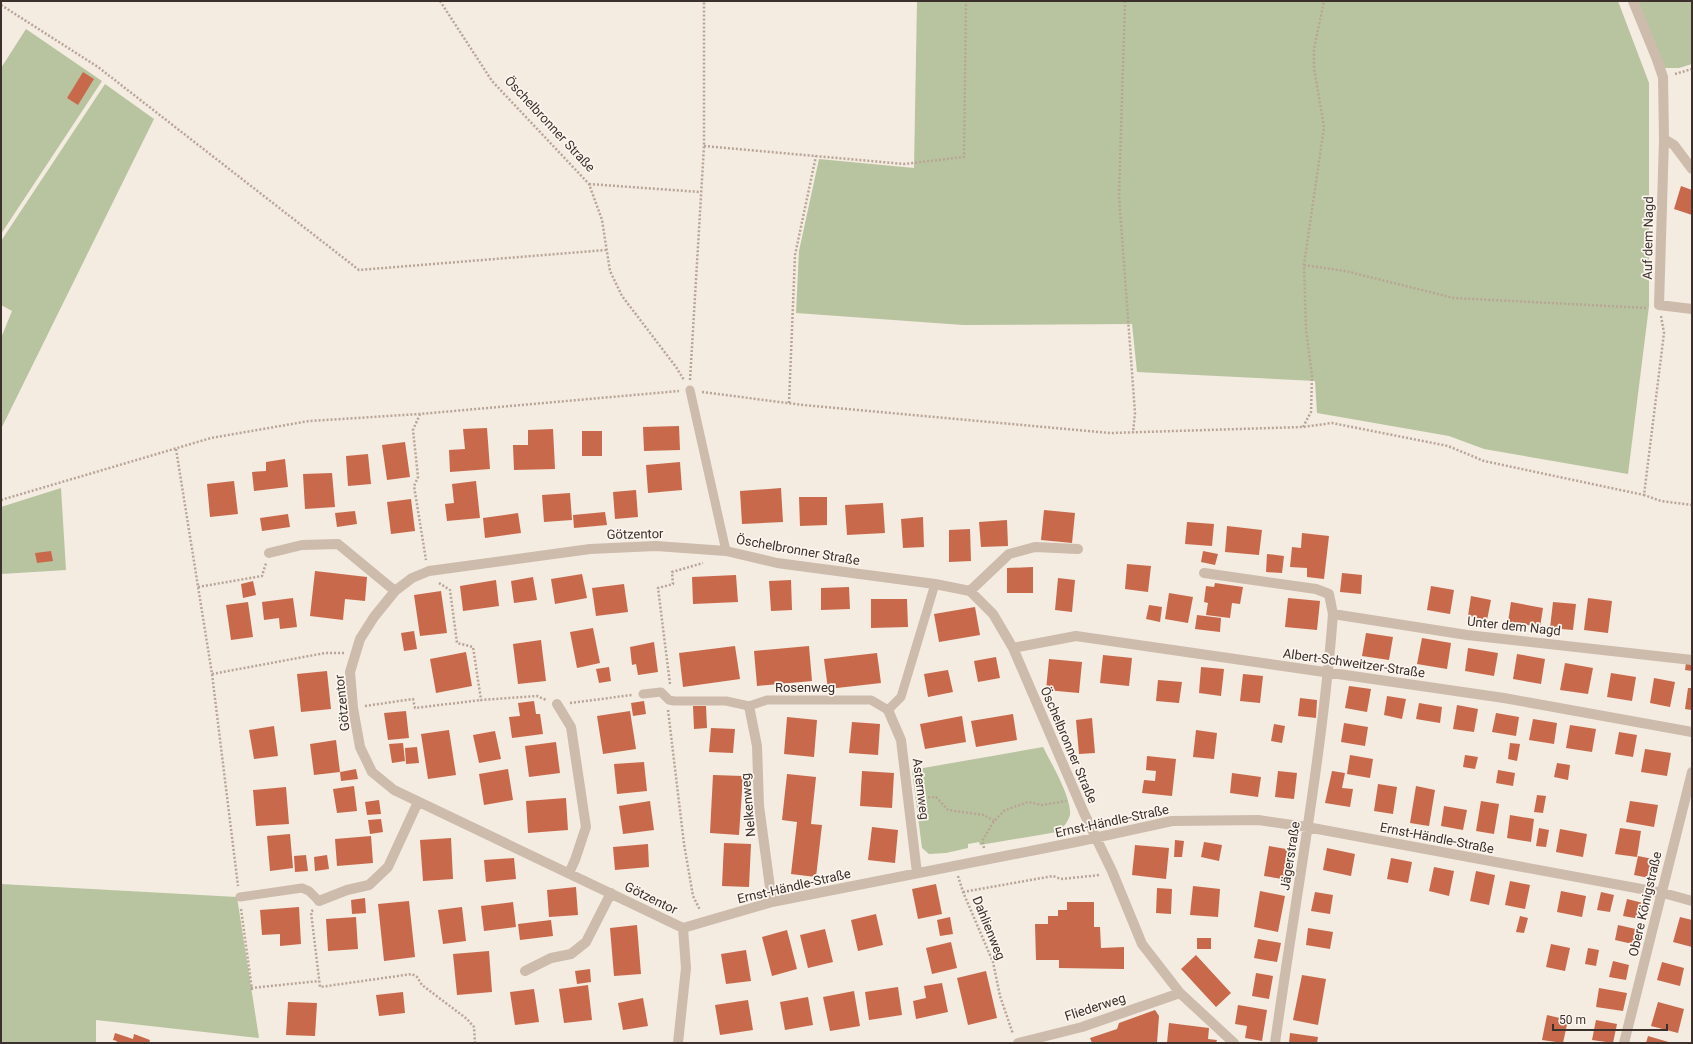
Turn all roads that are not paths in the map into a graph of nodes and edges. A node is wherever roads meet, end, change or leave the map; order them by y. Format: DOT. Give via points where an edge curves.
graph roads {
  1 [pos="1633,1"];
  2 [pos="1664,139"];
  3 [pos="1692,169"];
  4 [pos="1692,309"];
  5 [pos="690,390"];
  6 [pos="1078,549"];
  7 [pos="726,551"];
  8 [pos="269,553"];
  9 [pos="1204,573"];
  10 [pos="935,584"];
  11 [pos="395,591"];
  12 [pos="970,591"];
  13 [pos="1333,614"];
  14 [pos="1013,648"];
  15 [pos="1692,660"];
  16 [pos="1329,673"];
  17 [pos="643,694"];
  18 [pos="557,704"];
  19 [pos="749,706"];
  20 [pos="888,710"];
  21 [pos="1692,732"];
  22 [pos="1692,772"];
  23 [pos="418,802"];
  24 [pos="1307,827"];
  25 [pos="1096,838"];
  26 [pos="568,873"];
  27 [pos="918,873"];
  28 [pos="611,893"];
  29 [pos="1663,893"];
  30 [pos="240,897"];
  31 [pos="319,901"];
  32 [pos="1692,901"];
  33 [pos="772,902"];
  34 [pos="683,928"];
  35 [pos="525,971"];
  36 [pos="1180,994"];
  37 [pos="1015,1040"];
  38 [pos="678,1043"];
  39 [pos="1234,1043"];
  40 [pos="1275,1043"];
  41 [pos="1624,1043"];
  1 -- 2 [label="street, Auf dem Nagd" via="1663,78"];
  2 -- 3 [label="street" via="1674,145"];
  2 -- 4 [label="street, Auf dem Nagd" via="1659,305"];
  5 -- 7 [label="lane, Öschelbronner Straße"];
  6 -- 12 [label="street" via="1035,547 1009,554"];
  7 -- 10 [label="street, Öschelbronner Straße" via="777,563"];
  7 -- 11 [label="street, Götzentor" via="656,546 590,548 429,572 412,578"];
  8 -- 11 [label="street" via="302,545 338,544"];
  9 -- 13 [label="street" via="1316,589 1329,594"];
  10 -- 12 [label="street, Öschelbronner Straße"];
  10 -- 20 [label="lane" via="901,697"];
  11 -- 23 [label="street, Götzentor" via="360,639 350,672 353,708 360,747 372,772 394,790"];
  12 -- 14 [label="street, Öschelbronner Straße" via="993,614"];
  13 -- 15 [label="street, Unter dem Nagd" via="1467,635"];
  13 -- 16 [label="street"];
  14 -- 16 [label="street, Albert-Schweitzer-Straße" via="1076,636"];
  14 -- 25 [label="street, Öschelbronner Straße"];
  16 -- 21 [label="street, Albert-Schweitzer-Straße" via="1504,698"];
  16 -- 24 [label="street, Jägerstraße" via="1316,780"];
  17 -- 19 [label="lane, Rosenweg" via="661,692 674,702 726,701"];
  18 -- 26 [label="street" via="571,726 586,827"];
  19 -- 20 [label="lane, Rosenweg" via="767,700 871,700"];
  19 -- 33 [label="street, Nelkenweg" via="757,746 760,806"];
  20 -- 27 [label="street, Asternweg" via="901,740"];
  22 -- 29 [label="street, Obere Königstraße" via="1670,854"];
  23 -- 26 [label="street, Götzentor"];
  23 -- 31 [label="street" via="388,866 369,885"];
  24 -- 25 [label="street, Ernst-Händle-Straße" via="1258,820 1172,821"];
  24 -- 29 [label="street, Ernst-Händle-Straße"];
  24 -- 40 [label="street, Jägerstraße"];
  25 -- 27 [label="street, Ernst-Händle-Straße"];
  25 -- 36 [label="street, Öschelbronner Straße" via="1142,944"];
  26 -- 28 [label="street, Götzentor"];
  27 -- 33 [label="street, Ernst-Händle-Straße"];
  28 -- 34 [label="street, Götzentor"];
  28 -- 35 [label="street" via="586,942 571,954 551,958"];
  29 -- 32 [label="street, Ernst-Händle-Straße"];
  29 -- 41 [label="street, Obere Königstraße"];
  30 -- 31 [label="lane" via="302,888"];
  33 -- 34 [label="street, Ernst-Händle-Straße"];
  34 -- 38 [label="street, Götzentor" via="686,968"];
  36 -- 37 [label="street, Fliederweg" via="1082,1027"];
  36 -- 39 [label="street, Öschelbronner Straße"];
}
